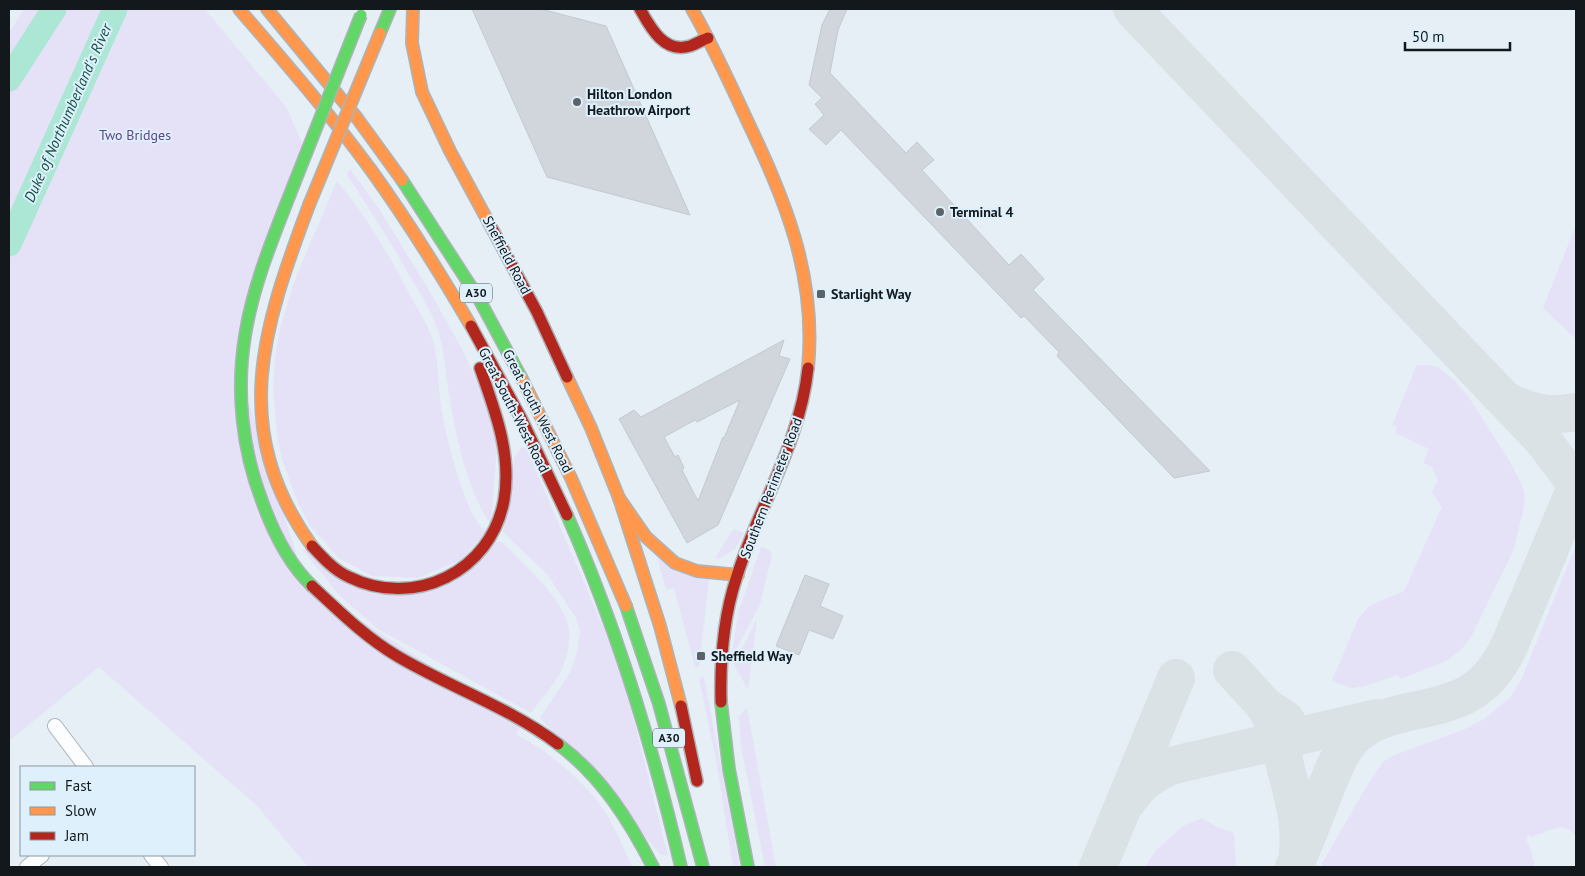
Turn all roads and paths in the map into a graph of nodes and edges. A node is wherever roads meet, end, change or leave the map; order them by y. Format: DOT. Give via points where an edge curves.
graph roads {
  1 [pos="239,9"];
  2 [pos="267,9"];
  3 [pos="390,9"];
  4 [pos="413,9"];
  5 [pos="640,9"];
  6 [pos="692,9"];
  7 [pos="362,12"];
  8 [pos="708,38"];
  9 [pos="456,301"];
  10 [pos="619,498"];
  11 [pos="738,575"];
  12 [pos="55,726"];
  13 [pos="85,766"];
  14 [pos="699,793"];
  15 [pos="710,848"];
  16 [pos="41,856"];
  17 [pos="152,856"];
  18 [pos="27,867"];
  19 [pos="161,867"];
  20 [pos="653,867"];
  21 [pos="681,867"];
  22 [pos="702,867"];
  23 [pos="713,867"];
  24 [pos="748,867"];
  1 -- 9 [label="main road, Great South-West Road / A30" via="354,148"];
  2 -- 22 [label="main road, Great South West Road / A30" via="363,126 433,226 474,290 549,429 583,502 642,650 688,804"];
  3 -- 9 [label="main road, bridge" via="279,286 268,322 261,367 260,410 266,450 286,506 317,553 348,577 364,583 397,590 443,581 470,563 482,549 502,510 506,486 502,440"];
  4 -- 10 [label="main road, Sheffield Road" via="412,43 422,92 450,151 537,312 591,428"];
  5 -- 8 [label="main road" via="653,33 671,44 689,47"];
  6 -- 8 [label="main road, Southern Perimeter Road"];
  7 -- 20 [label="main road, bridge" via="262,269 245,335 241,373 242,418 246,447 266,514 298,572 356,628 415,666 531,725 588,769 608,791 642,842"];
  8 -- 11 [label="main road, Southern Perimeter Road" via="786,208 808,292 810,326 807,380 793,436"];
  9 -- 21 [label="main road, Great South-West Road / A30" via="530,438 595,582 646,733"];
  10 -- 11 [label="main road" via="646,537 675,563 696,571"];
  10 -- 14 [label="main road" via="672,672"];
  11 -- 24 [label="main road, Southern Perimeter Road" via="722,638 719,692 725,752"];
  12 -- 13 [label="street"];
  15 -- 23 [label="main road"];
  16 -- 18 [label="street"];
  17 -- 19 [label="street"];
}
